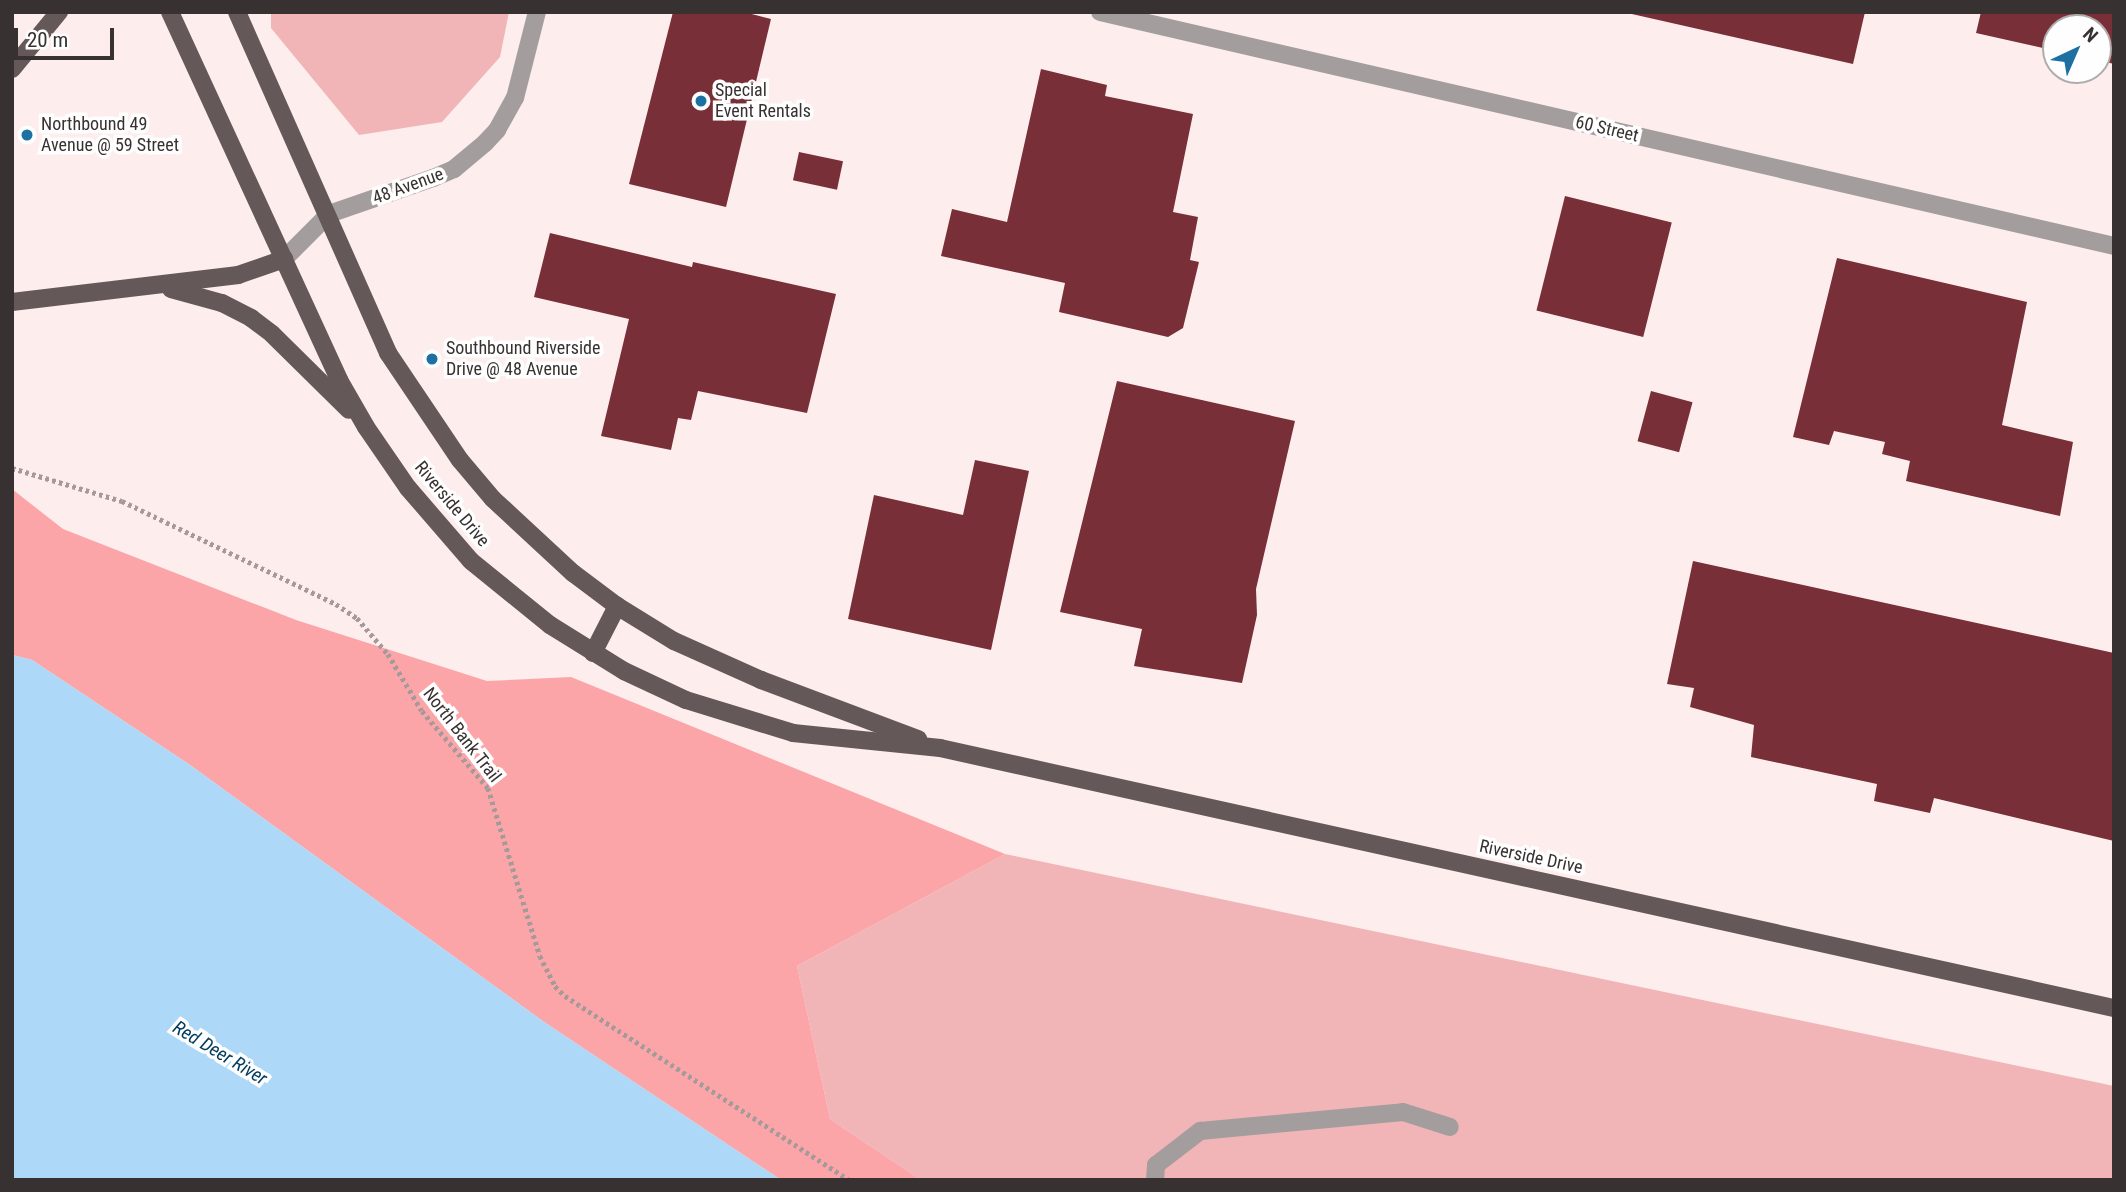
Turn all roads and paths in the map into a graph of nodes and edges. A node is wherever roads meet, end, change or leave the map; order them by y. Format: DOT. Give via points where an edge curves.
graph roads {
  1 [pos="59,12"];
  2 [pos="170,12"];
  3 [pos="237,12"];
  4 [pos="537,12"];
  5 [pos="1100,12"];
  6 [pos="12,69"];
  7 [pos="329,214"];
  8 [pos="2114,246"];
  9 [pos="284,259"];
  10 [pos="158,286"];
  11 [pos="12,302"];
  12 [pos="366,427"];
  13 [pos="12,468"];
  14 [pos="617,606"];
  15 [pos="593,653"];
  16 [pos="940,748"];
  17 [pos="2114,1008"];
  18 [pos="1450,1127"];
  19 [pos="849,1180"];
  20 [pos="1155,1180"];
  1 -- 6 [label="main road"];
  2 -- 9 [label="main road, Riverside Drive"];
  3 -- 7 [label="main road, Riverside Drive"];
  4 -- 7 [label="street, 48 Avenue" via="515,98 485,143 454,169"];
  5 -- 8 [label="street, 60 Street"];
  7 -- 9 [label="street, 48 Avenue"];
  7 -- 14 [label="main road, Riverside Drive" via="388,353 460,460 534,540"];
  9 -- 10 [label="main road" via="238,275"];
  9 -- 12 [label="main road, Riverside Drive" via="339,380"];
  10 -- 11 [label="main road"];
  10 -- 12 [label="main road" via="222,303 251,318"];
  12 -- 15 [label="main road, Riverside Drive" via="408,488 471,561 550,625"];
  13 -- 19 [label="path, North Bank Trail" via="122,501 357,618 382,645 422,711 488,788 540,956 555,986"];
  14 -- 15 [label="main road"];
  14 -- 16 [label="main road, Riverside Drive" via="717,662"];
  15 -- 16 [label="main road, Riverside Drive" via="686,700 747,721 793,733"];
  16 -- 17 [label="main road, Riverside Drive"];
  18 -- 20 [label="street" via="1403,1112 1200,1130 1156,1165"];
}
